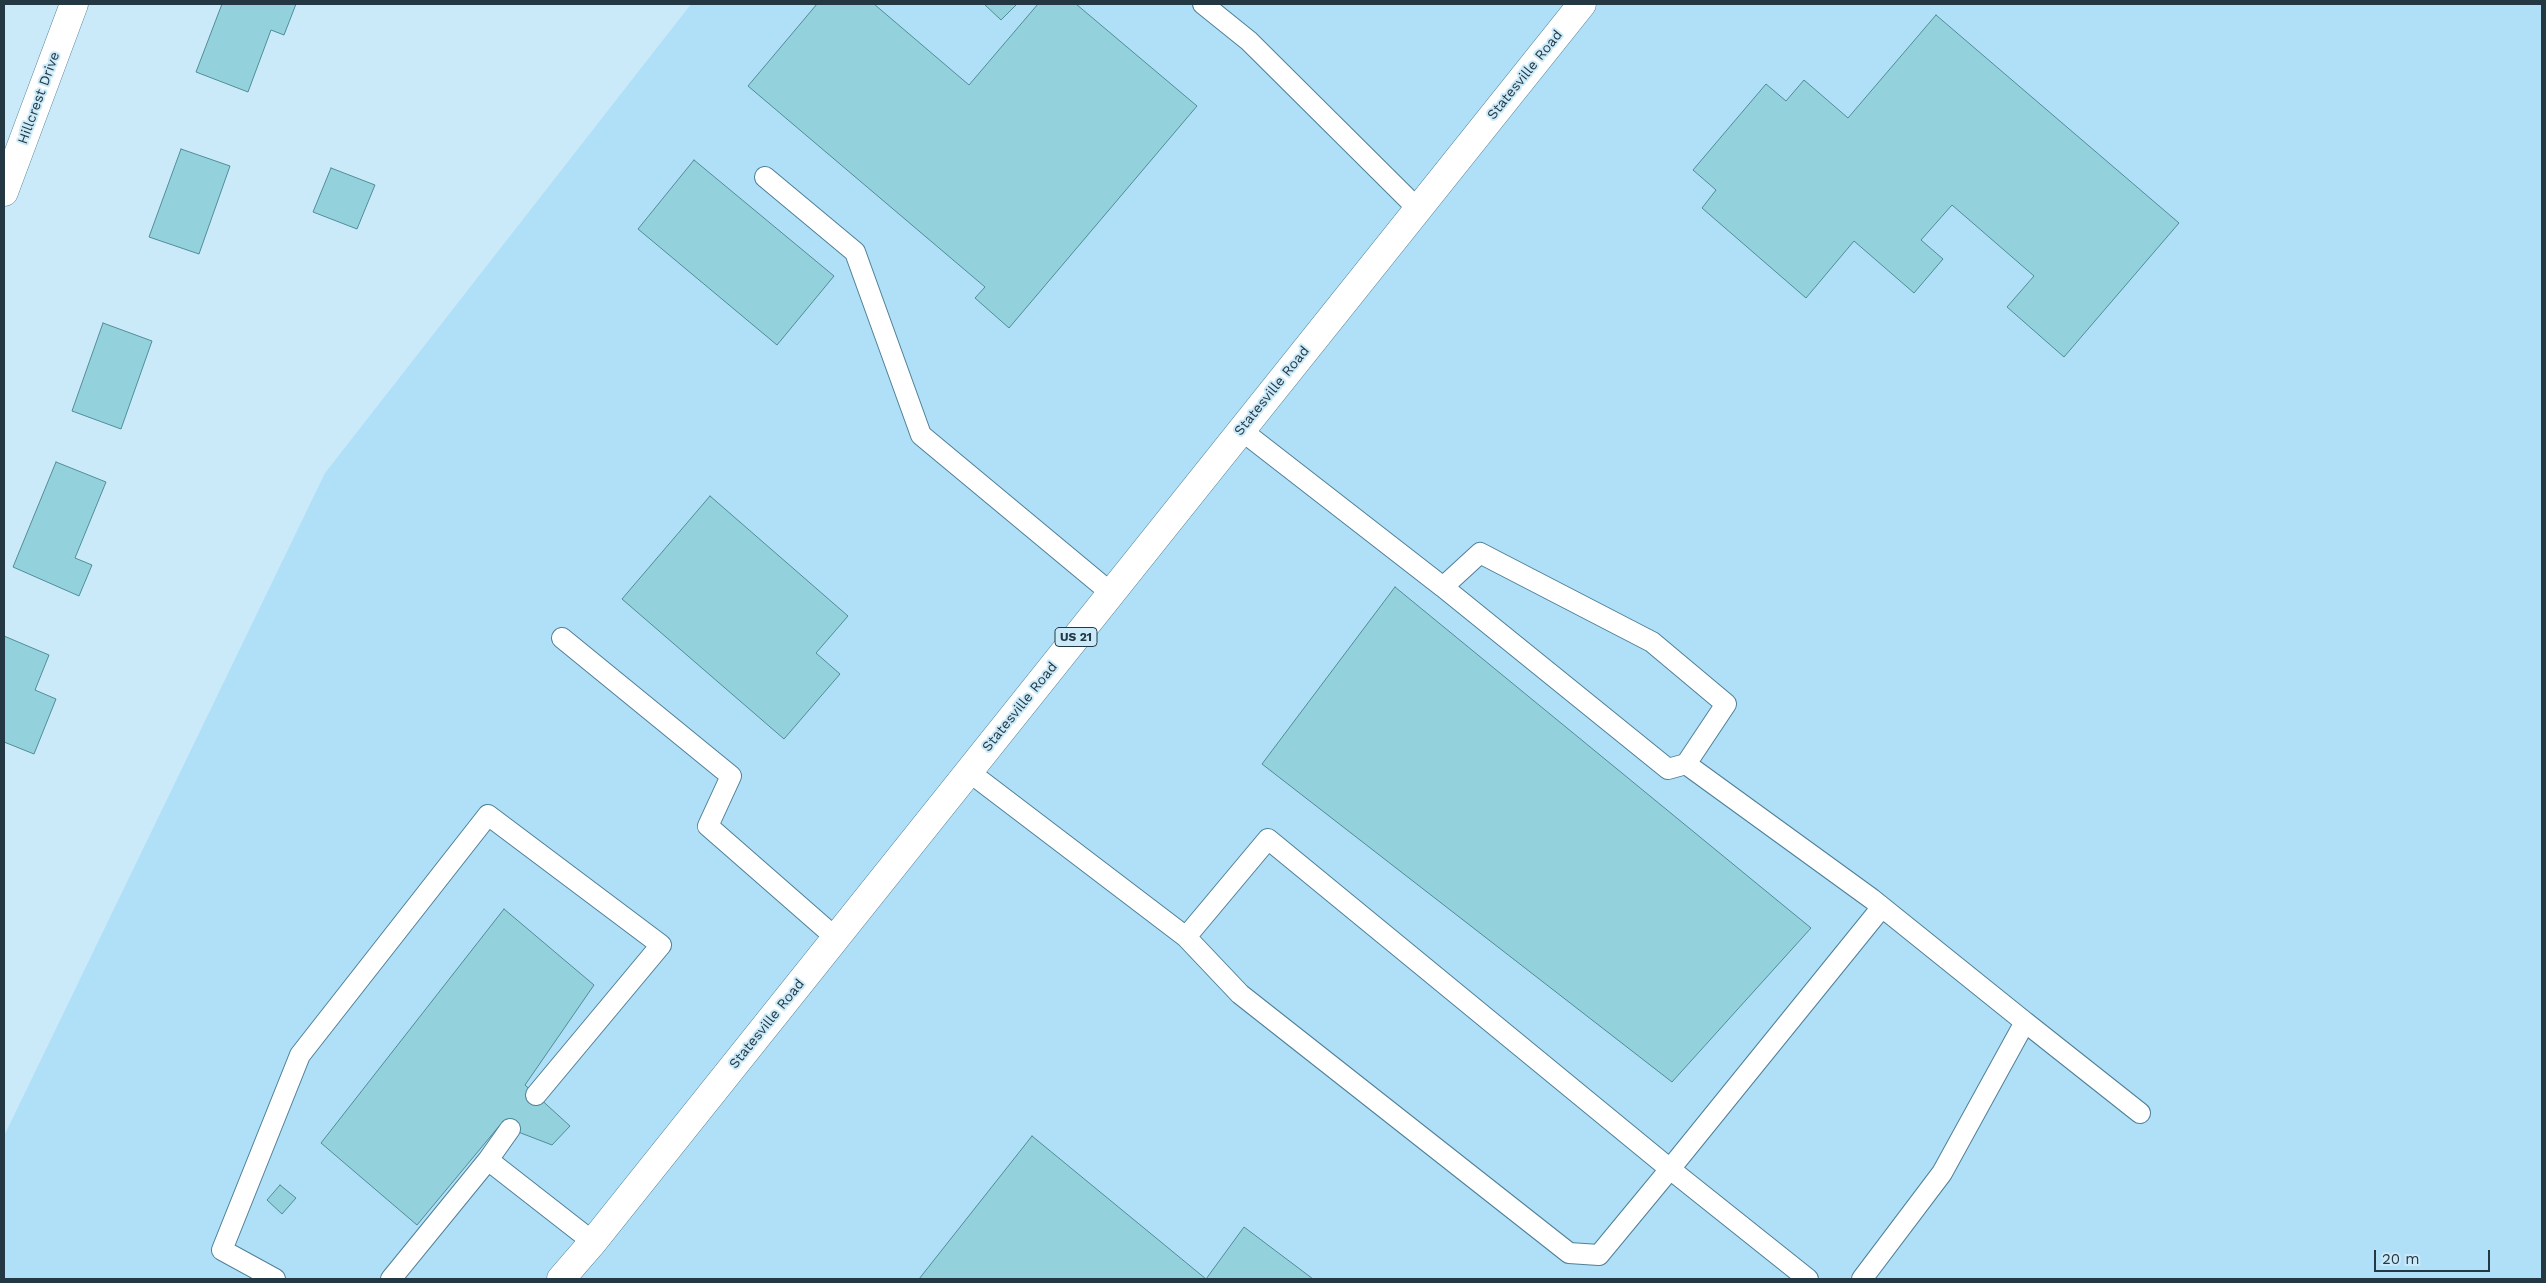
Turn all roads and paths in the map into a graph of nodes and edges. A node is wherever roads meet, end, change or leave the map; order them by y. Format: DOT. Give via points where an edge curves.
graph roads {
  1 [pos="74,4"];
  2 [pos="1203,4"];
  3 [pos="1582,4"];
  4 [pos="765,177"];
  5 [pos="4,192"];
  6 [pos="1418,209"];
  7 [pos="1241,430"];
  8 [pos="1443,588"];
  9 [pos="1111,593"];
  10 [pos="562,638"];
  11 [pos="1686,764"];
  12 [pos="968,771"];
  13 [pos="1882,907"];
  14 [pos="1186,937"];
  15 [pos="836,938"];
  16 [pos="2025,1022"];
  17 [pos="536,1095"];
  18 [pos="2140,1113"];
  19 [pos="510,1128"];
  20 [pos="488,1160"];
  21 [pos="1670,1169"];
  22 [pos="593,1242"];
  23 [pos="565,1276"];
  24 [pos="275,1279"];
  25 [pos="390,1279"];
  26 [pos="1808,1279"];
  27 [pos="1862,1279"];
  1 -- 5 [label="main road, Hillcrest Drive"];
  2 -- 6 [label="lane" via="1248,41"];
  3 -- 6 [label="main road, Statesville Road / US 21"];
  4 -- 9 [label="lane" via="855,252 921,435"];
  6 -- 7 [label="main road, Statesville Road / US 21"];
  7 -- 8 [label="lane"];
  7 -- 9 [label="main road, Statesville Road / US 21"];
  8 -- 11 [label="lane" via="1668,769"];
  8 -- 11 [label="lane" via="1480,553 1652,642 1726,704"];
  9 -- 12 [label="main road, Statesville Road / US 21"];
  10 -- 15 [label="lane" via="731,776 708,826"];
  11 -- 13 [label="lane"];
  12 -- 14 [label="lane"];
  12 -- 15 [label="main road, Statesville Road / US 21"];
  13 -- 16 [label="lane"];
  13 -- 21 [label="lane"];
  14 -- 21 [label="lane" via="1240,994 1569,1253 1599,1255"];
  14 -- 21 [label="lane" via="1268,839"];
  15 -- 22 [label="main road, Statesville Road / US 21"];
  16 -- 18 [label="lane"];
  16 -- 27 [label="lane" via="1942,1173"];
  17 -- 24 [label="lane" via="660,945 488,814 300,1055 222,1250"];
  19 -- 20 [label="lane"];
  20 -- 22 [label="lane"];
  20 -- 25 [label="lane"];
  21 -- 26 [label="lane"];
  22 -- 23 [label="main road, Statesville Road / US 21"];
}
